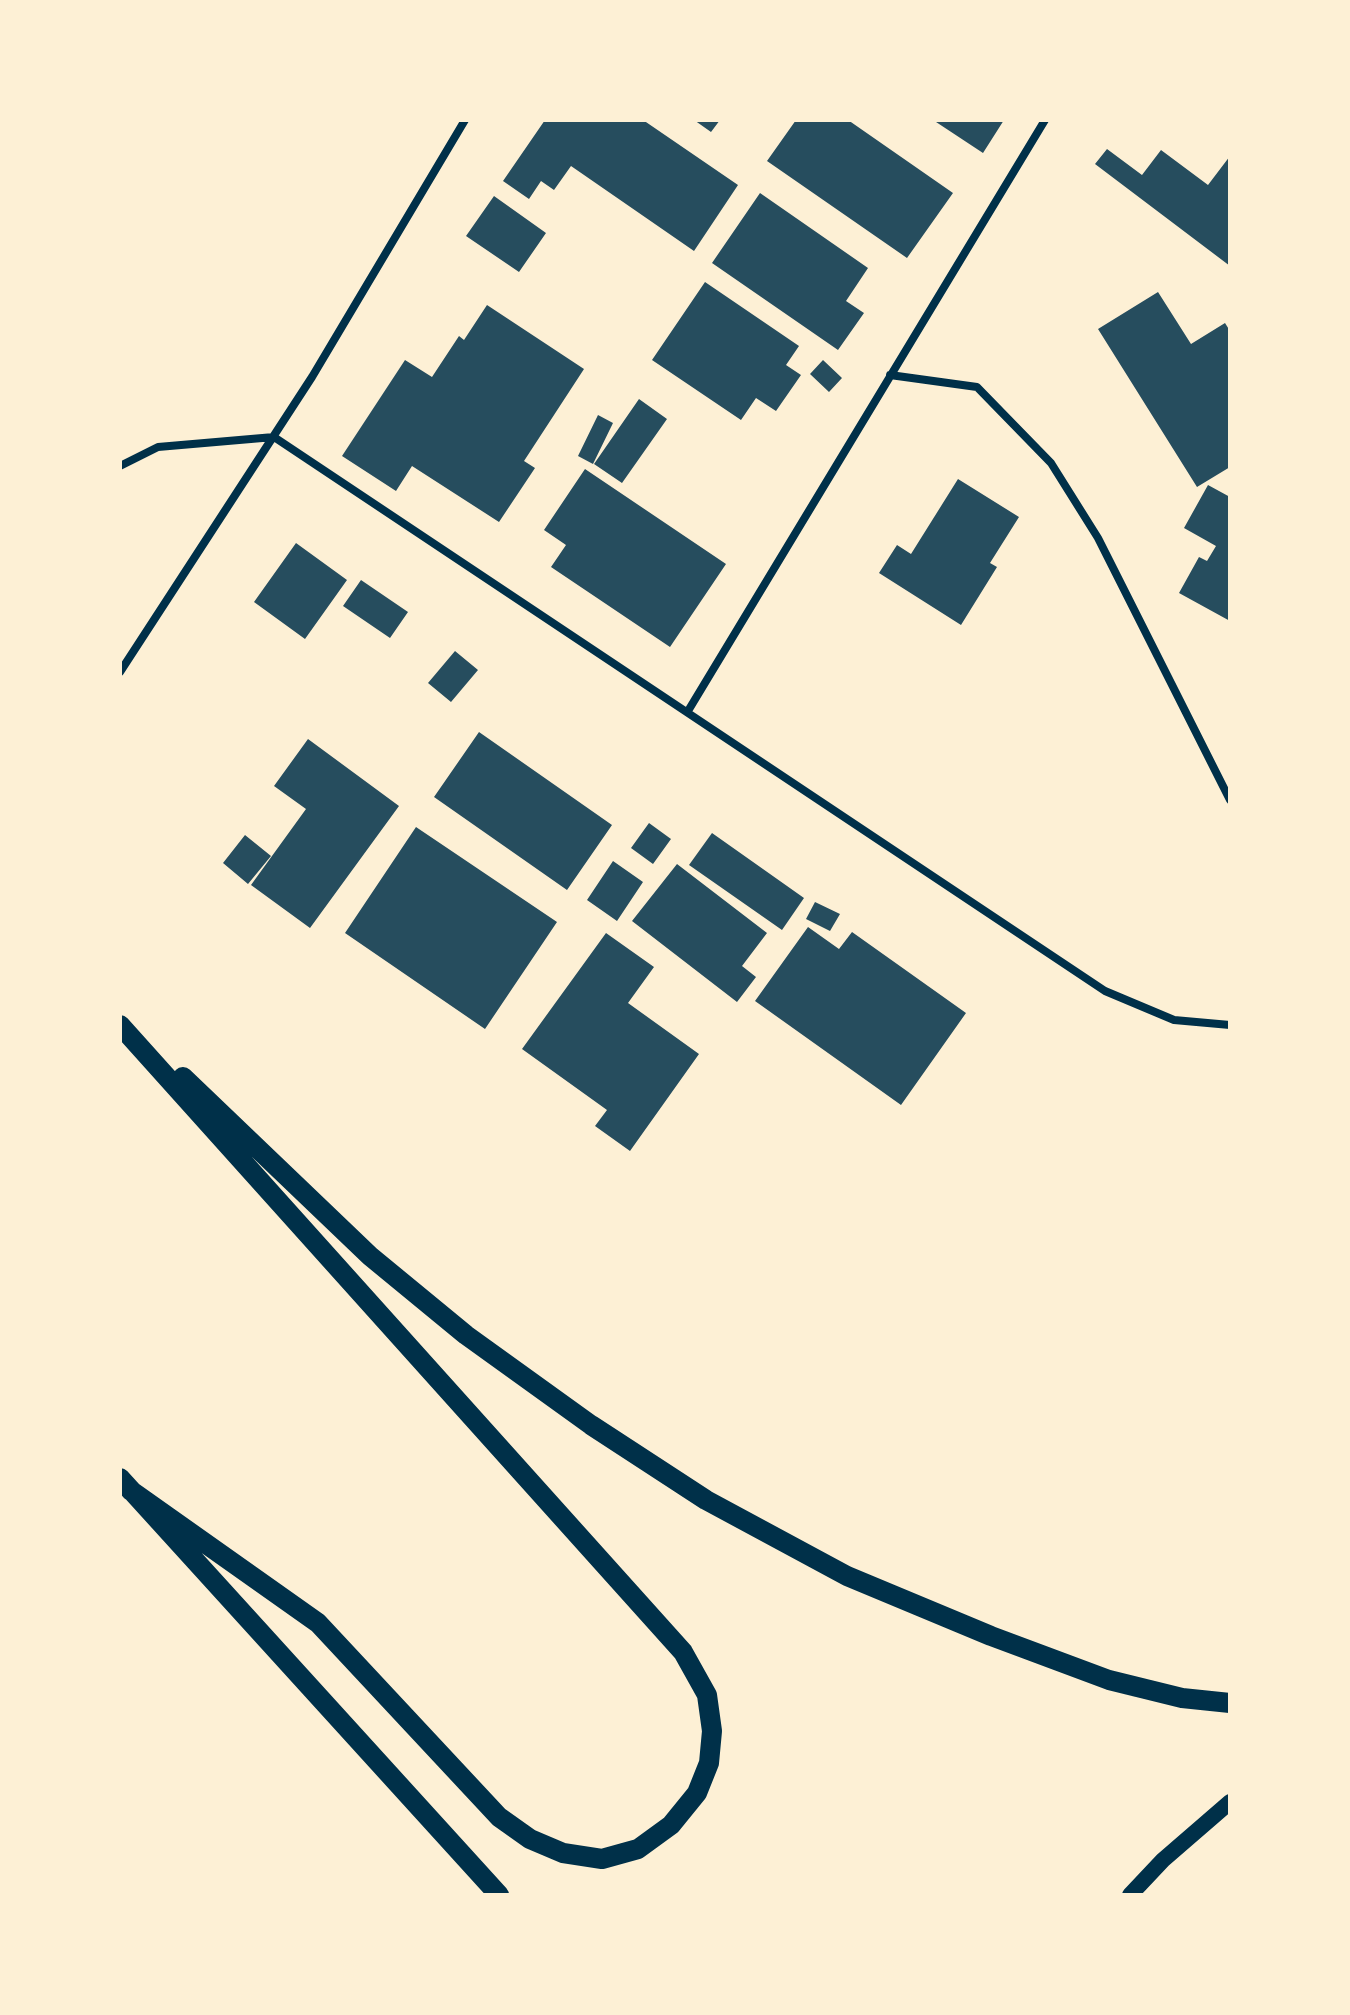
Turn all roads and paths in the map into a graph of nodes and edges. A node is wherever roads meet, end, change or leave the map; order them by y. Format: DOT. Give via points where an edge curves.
graph roads {
  1 [pos="465,120"];
  2 [pos="1045,120"];
  3 [pos="890,375"];
  4 [pos="274,437"];
  5 [pos="120,466"];
  6 [pos="120,672"];
  7 [pos="688,711"];
  8 [pos="1230,800"];
  9 [pos="120,1017"];
  10 [pos="120,1025"];
  11 [pos="1230,1025"];
  12 [pos="125,1484"];
  13 [pos="1230,1703"];
  14 [pos="1230,1802"];
  15 [pos="499,1895"];
  16 [pos="1130,1895"];
  1 -- 4 [label="street"];
  2 -- 3 [label="street"];
  3 -- 7 [label="street"];
  3 -- 8 [label="street" via="977,387 1051,463 1098,538"];
  4 -- 5 [label="street" via="158,447"];
  4 -- 6 [label="street"];
  4 -- 7 [label="street"];
  7 -- 11 [label="street" via="1105,991 1174,1020"];
  9 -- 13 [label="main road" via="370,1256 466,1335 706,1500 847,1576 991,1636 1109,1680 1182,1698"];
  10 -- 12 [label="main road" via="683,1652 707,1695 712,1731 709,1763 697,1793 671,1825 638,1849 614,1856 563,1853 530,1839 499,1817 318,1623"];
  12 -- 15 [label="main road"];
  14 -- 16 [label="main road"];
}
